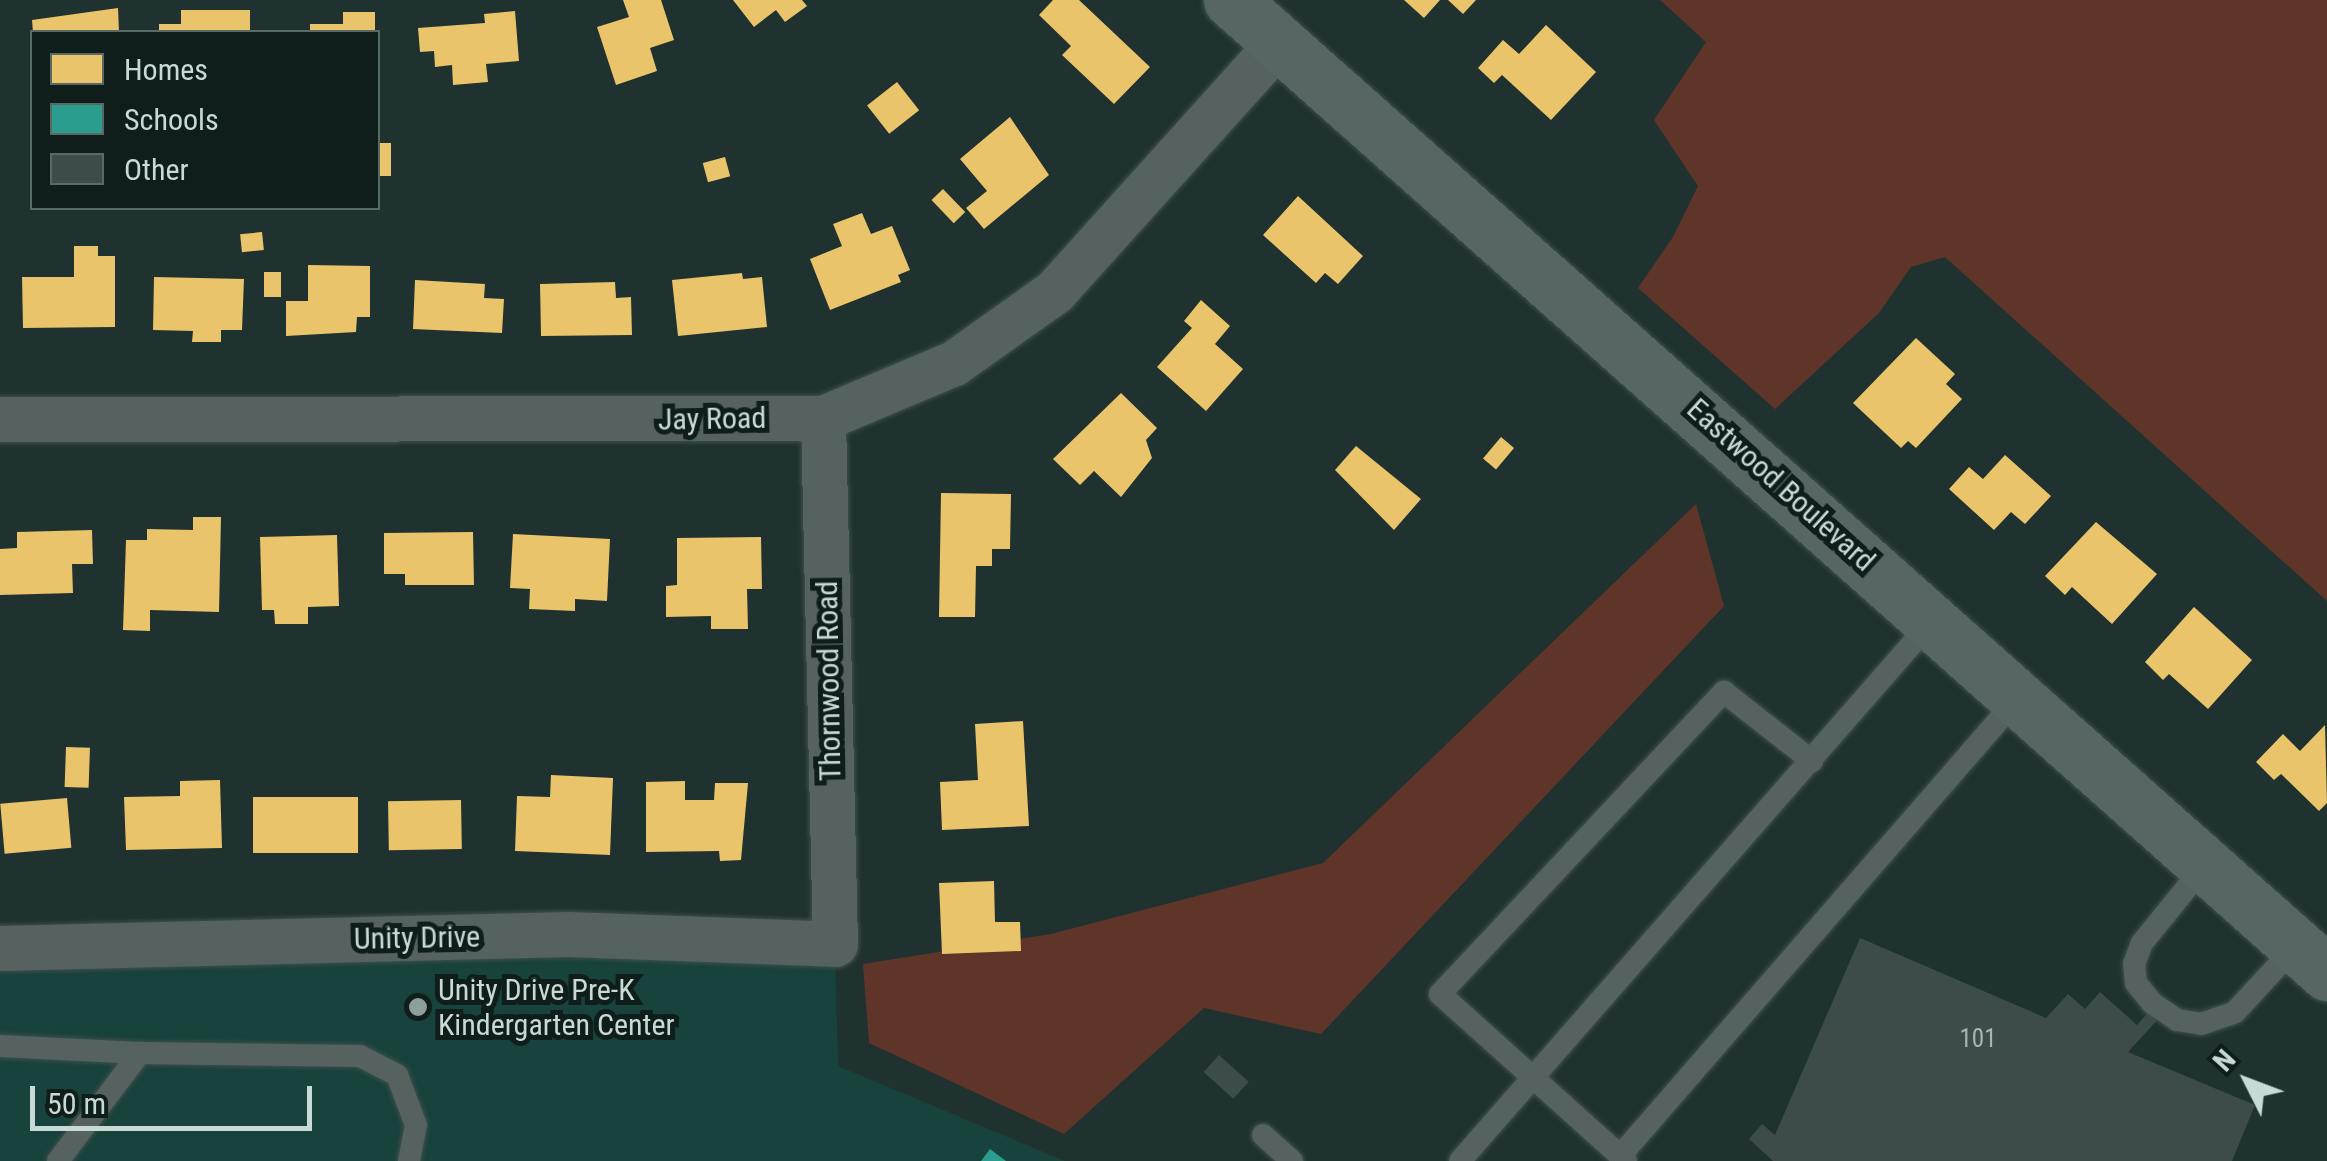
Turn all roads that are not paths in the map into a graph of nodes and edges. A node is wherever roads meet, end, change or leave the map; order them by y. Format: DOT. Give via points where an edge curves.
graph roads {
  1 [pos="1231,0"];
  2 [pos="1278,42"];
  3 [pos="0,418"];
  4 [pos="824,418"];
  5 [pos="1932,621"];
  6 [pos="2018,698"];
  7 [pos="1812,761"];
  8 [pos="2206,864"];
  9 [pos="834,944"];
  10 [pos="0,948"];
  11 [pos="2315,951"];
  12 [pos="0,1046"];
  13 [pos="140,1053"];
  14 [pos="1532,1079"];
  15 [pos="1262,1135"];
  16 [pos="1623,1158"];
  17 [pos="58,1161"];
  18 [pos="409,1161"];
  19 [pos="1292,1161"];
  20 [pos="1460,1161"];
  1 -- 2 [label="street, Eastwood Boulevard"];
  2 -- 4 [label="street, Jay Road" via="1054,292 954,363"];
  2 -- 5 [label="street, Eastwood Boulevard"];
  3 -- 4 [label="street, Jay Road"];
  4 -- 9 [label="street, Thornwood Road"];
  5 -- 6 [label="street, Eastwood Boulevard"];
  5 -- 7 [label="lane"];
  6 -- 8 [label="street, Eastwood Boulevard"];
  6 -- 16 [label="lane"];
  7 -- 14 [label="lane"];
  7 -- 14 [label="lane" via="1724,692 1440,994"];
  8 -- 11 [label="street, Eastwood Boulevard"];
  8 -- 11 [label="lane" via="2142,943 2136,983 2152,1004 2177,1020 2200,1024 2235,1012"];
  9 -- 10 [label="street, Unity Drive" via="568,934"];
  12 -- 13 [label="lane"];
  13 -- 17 [label="lane"];
  13 -- 18 [label="lane" via="360,1056 397,1075 416,1125"];
  14 -- 16 [label="lane"];
  14 -- 20 [label="lane"];
  15 -- 19 [label="lane"];
}
